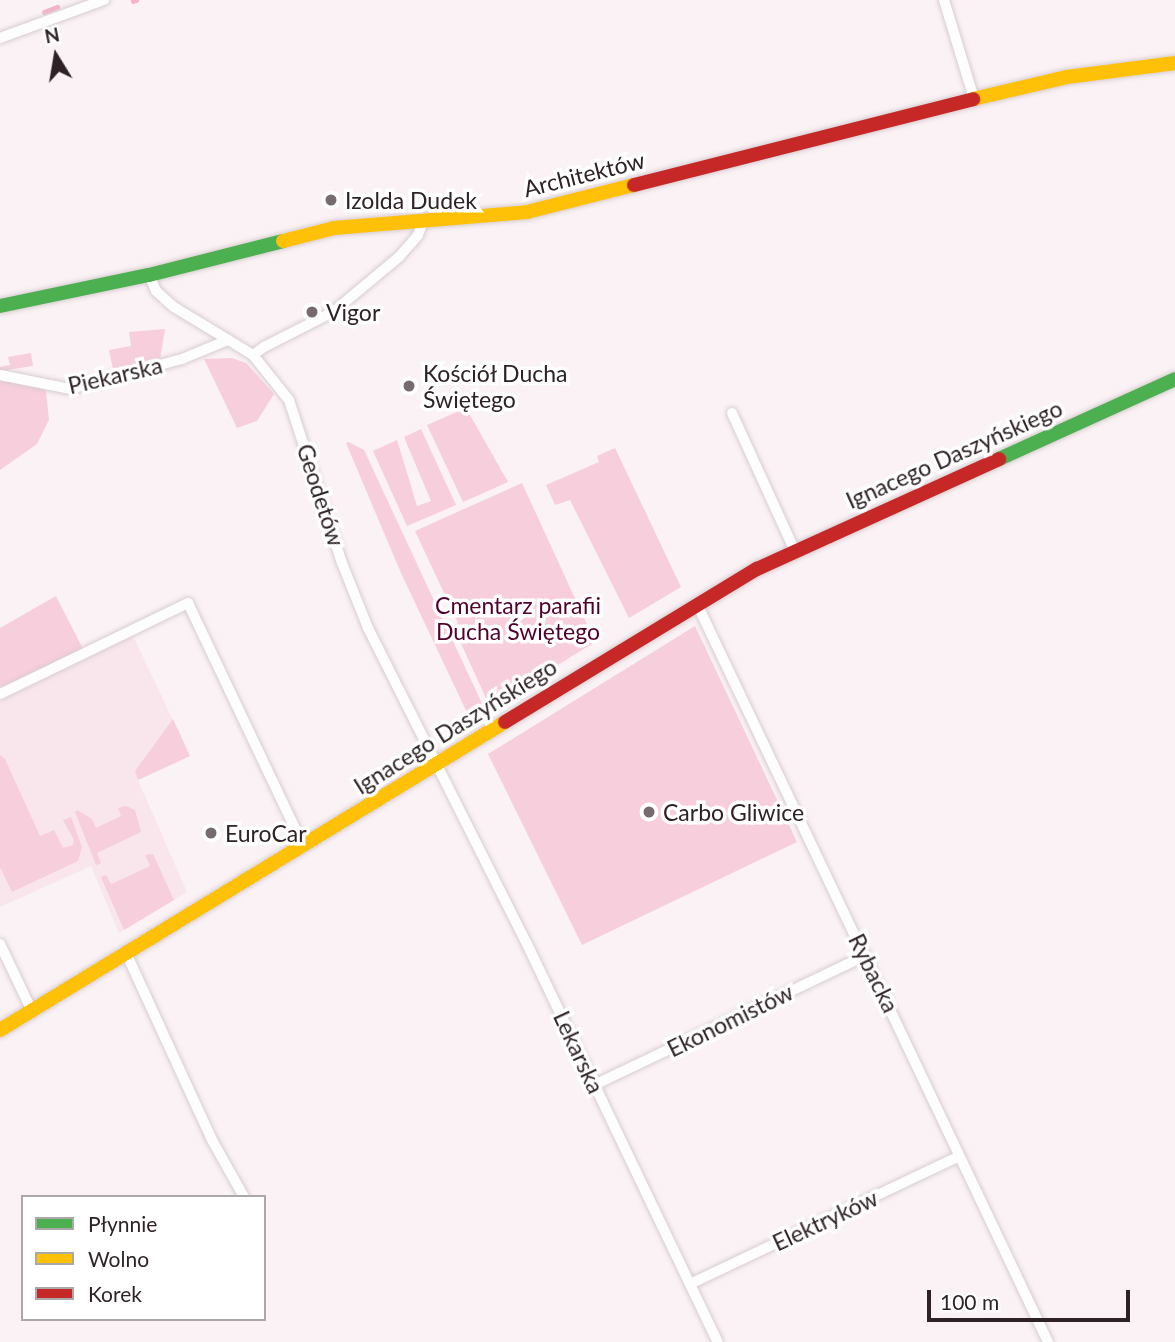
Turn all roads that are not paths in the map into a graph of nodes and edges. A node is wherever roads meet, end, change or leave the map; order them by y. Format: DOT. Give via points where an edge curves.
graph roads {
  1 [pos="104,0"];
  2 [pos="944,0"];
  3 [pos="0,38"];
  4 [pos="1175,63"];
  5 [pos="974,99"];
  6 [pos="423,221"];
  7 [pos="149,275"];
  8 [pos="0,306"];
  9 [pos="228,340"];
  10 [pos="253,355"];
  11 [pos="0,374"];
  12 [pos="1175,379"];
  13 [pos="732,413"];
  14 [pos="794,551"];
  15 [pos="697,604"];
  16 [pos="0,694"];
  17 [pos="437,763"];
  18 [pos="303,845"];
  19 [pos="0,944"];
  20 [pos="126,953"];
  21 [pos="866,955"];
  22 [pos="32,1011"];
  23 [pos="0,1030"];
  24 [pos="594,1085"];
  25 [pos="959,1156"];
  26 [pos="243,1195"];
  27 [pos="690,1284"];
  28 [pos="718,1342"];
  29 [pos="1048,1342"];
  1 -- 3 [label="street"];
  2 -- 5 [label="street"];
  4 -- 5 [label="main road, Architektów" via="1067,77"];
  5 -- 6 [label="main road, Architektów" via="527,212"];
  6 -- 7 [label="main road, Architektów" via="369,223 299,235"];
  6 -- 10 [label="street" via="418,235 399,257 342,304"];
  7 -- 8 [label="main road, Architektów"];
  7 -- 9 [label="street, Geodetów" via="164,299"];
  9 -- 10 [label="street, Geodetów"];
  9 -- 11 [label="street, Piekarska" via="182,359 70,389"];
  10 -- 17 [label="street, Geodetów" via="289,400 342,562 369,628"];
  12 -- 14 [label="main road, Ignacego Daszyńskiego"];
  13 -- 14 [label="street"];
  14 -- 15 [label="main road, Ignacego Daszyńskiego"];
  15 -- 17 [label="main road, Ignacego Daszyńskiego"];
  15 -- 21 [label="street, Rybacka"];
  16 -- 18 [label="street" via="188,603"];
  17 -- 18 [label="main road, Ignacego Daszyńskiego"];
  17 -- 24 [label="street, Lekarska"];
  18 -- 20 [label="main road, Ignacego Daszyńskiego"];
  19 -- 22 [label="street"];
  20 -- 22 [label="main road, Ignacego Daszyńskiego"];
  20 -- 26 [label="street" via="212,1140"];
  21 -- 24 [label="street, Ekonomistów"];
  21 -- 25 [label="street, Rybacka"];
  22 -- 23 [label="main road, Ignacego Daszyńskiego"];
  24 -- 27 [label="street, Lekarska"];
  25 -- 27 [label="street, Elektryków"];
  25 -- 29 [label="street, Rybacka"];
  27 -- 28 [label="street, Lekarska"];
}
